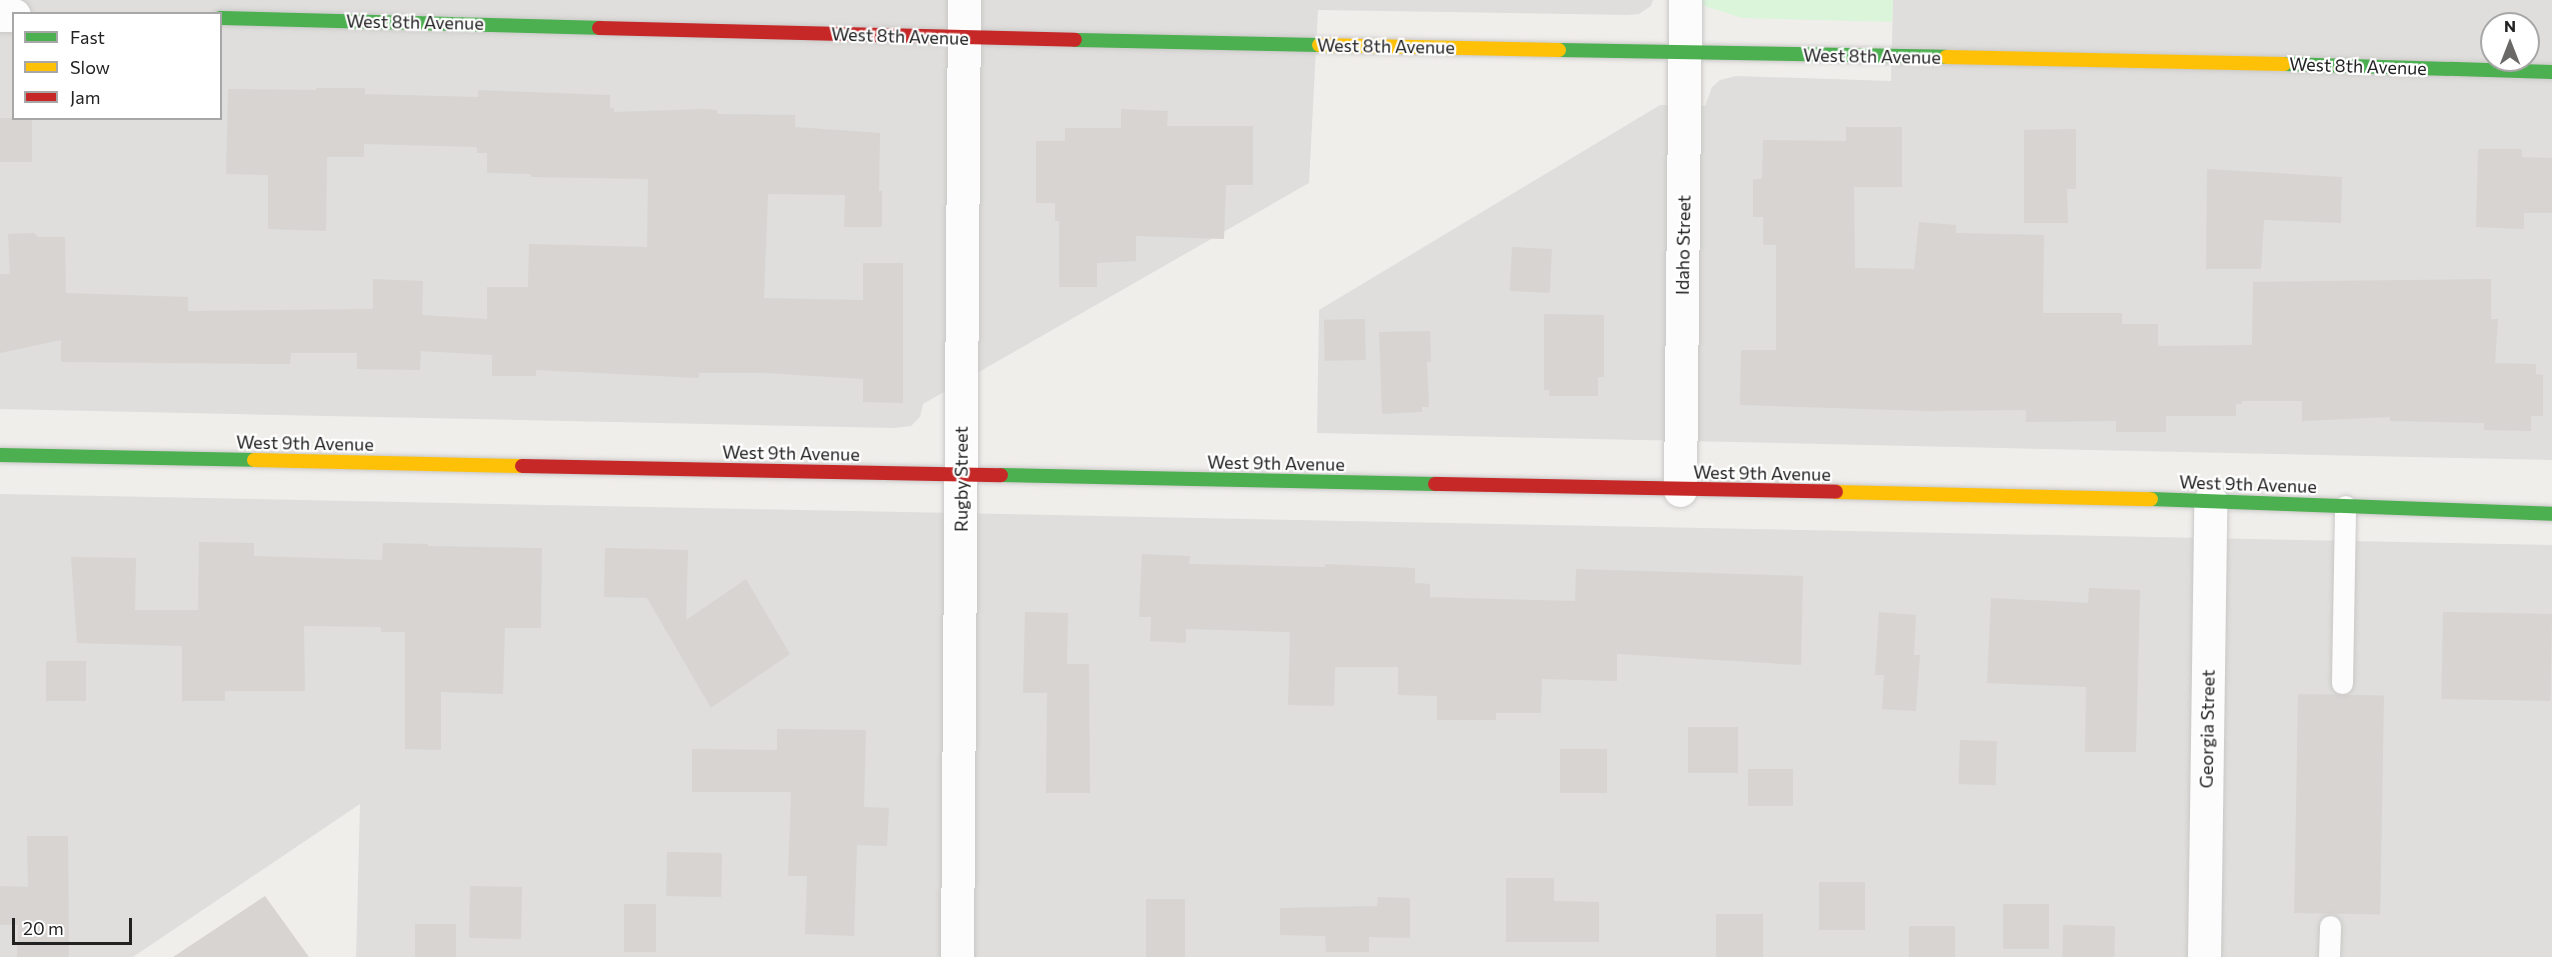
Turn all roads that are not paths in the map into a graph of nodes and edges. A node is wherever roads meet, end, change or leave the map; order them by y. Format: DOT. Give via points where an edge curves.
graph roads {
  1 [pos="964,0"];
  2 [pos="1685,0"];
  3 [pos="222,18"];
  4 [pos="963,38"];
  5 [pos="1686,52"];
  6 [pos="2552,72"];
  7 [pos="0,455"];
  8 [pos="962,475"];
  9 [pos="1680,490"];
  10 [pos="2210,500"];
  11 [pos="2345,506"];
  12 [pos="2552,514"];
  13 [pos="2342,683"];
  14 [pos="2330,926"];
  15 [pos="957,957"];
  16 [pos="2204,957"];
  17 [pos="2329,957"];
  1 -- 4 [label="street, Rugby Street"];
  2 -- 5 [label="street, Idaho Street"];
  3 -- 4 [label="main road, West 8th Avenue"];
  4 -- 5 [label="main road, West 8th Avenue"];
  4 -- 8 [label="street, Rugby Street"];
  5 -- 6 [label="main road, West 8th Avenue"];
  5 -- 9 [label="street, Idaho Street"];
  7 -- 8 [label="main road, West 9th Avenue"];
  8 -- 9 [label="main road, West 9th Avenue"];
  8 -- 15 [label="street, Rugby Street"];
  9 -- 10 [label="main road, West 9th Avenue"];
  10 -- 11 [label="main road, West 9th Avenue"];
  10 -- 16 [label="street, Georgia Street"];
  11 -- 12 [label="main road, West 9th Avenue"];
  11 -- 13 [label="lane"];
  14 -- 17 [label="lane"];
}
